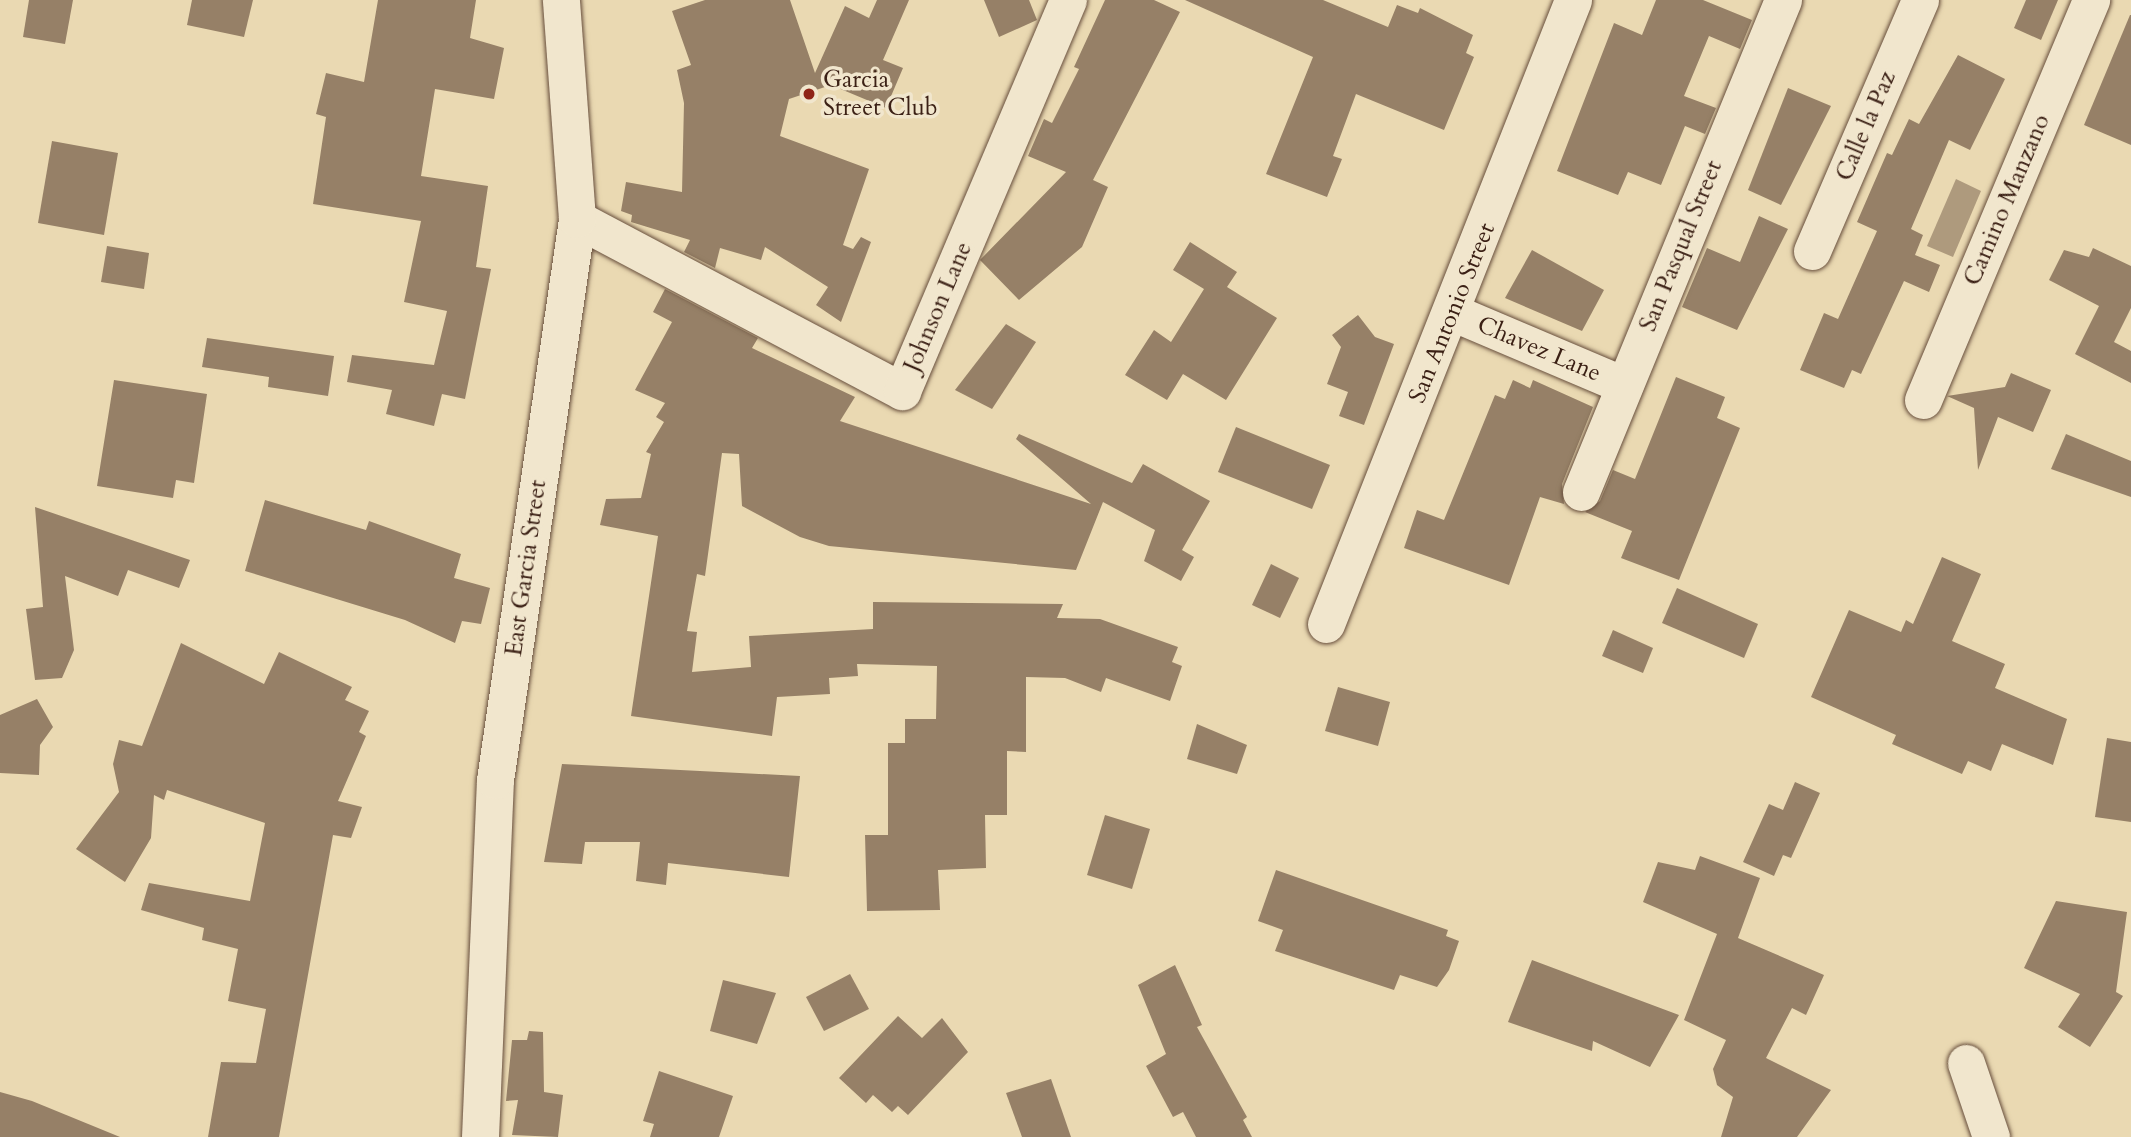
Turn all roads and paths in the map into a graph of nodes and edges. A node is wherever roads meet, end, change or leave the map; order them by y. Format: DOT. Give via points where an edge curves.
graph roads {
  1 [pos="561,0"];
  2 [pos="1068,0"];
  3 [pos="1573,0"];
  4 [pos="1783,0"];
  5 [pos="1920,0"];
  6 [pos="2091,0"];
  7 [pos="578,219"];
  8 [pos="1812,251"];
  9 [pos="1454,313"];
  10 [pos="1624,385"];
  11 [pos="1923,400"];
  12 [pos="1581,492"];
  13 [pos="1326,624"];
  14 [pos="1966,1063"];
  15 [pos="480,1137"];
  16 [pos="1991,1137"];
  1 -- 7 [label="street, East Garcia Street"];
  2 -- 7 [label="street, Johnson Lane" via="902,391"];
  3 -- 9 [label="street, San Antonio Street"];
  4 -- 10 [label="street, San Pasqual Street"];
  5 -- 8 [label="street, Calle la Paz"];
  6 -- 11 [label="street, Camino Manzano"];
  7 -- 15 [label="street, East Garcia Street" via="495,780"];
  9 -- 10 [label="street, Chavez Lane"];
  9 -- 13 [label="street, San Antonio Street"];
  10 -- 12 [label="street, San Pasqual Street"];
  14 -- 16 [label="street"];
}
